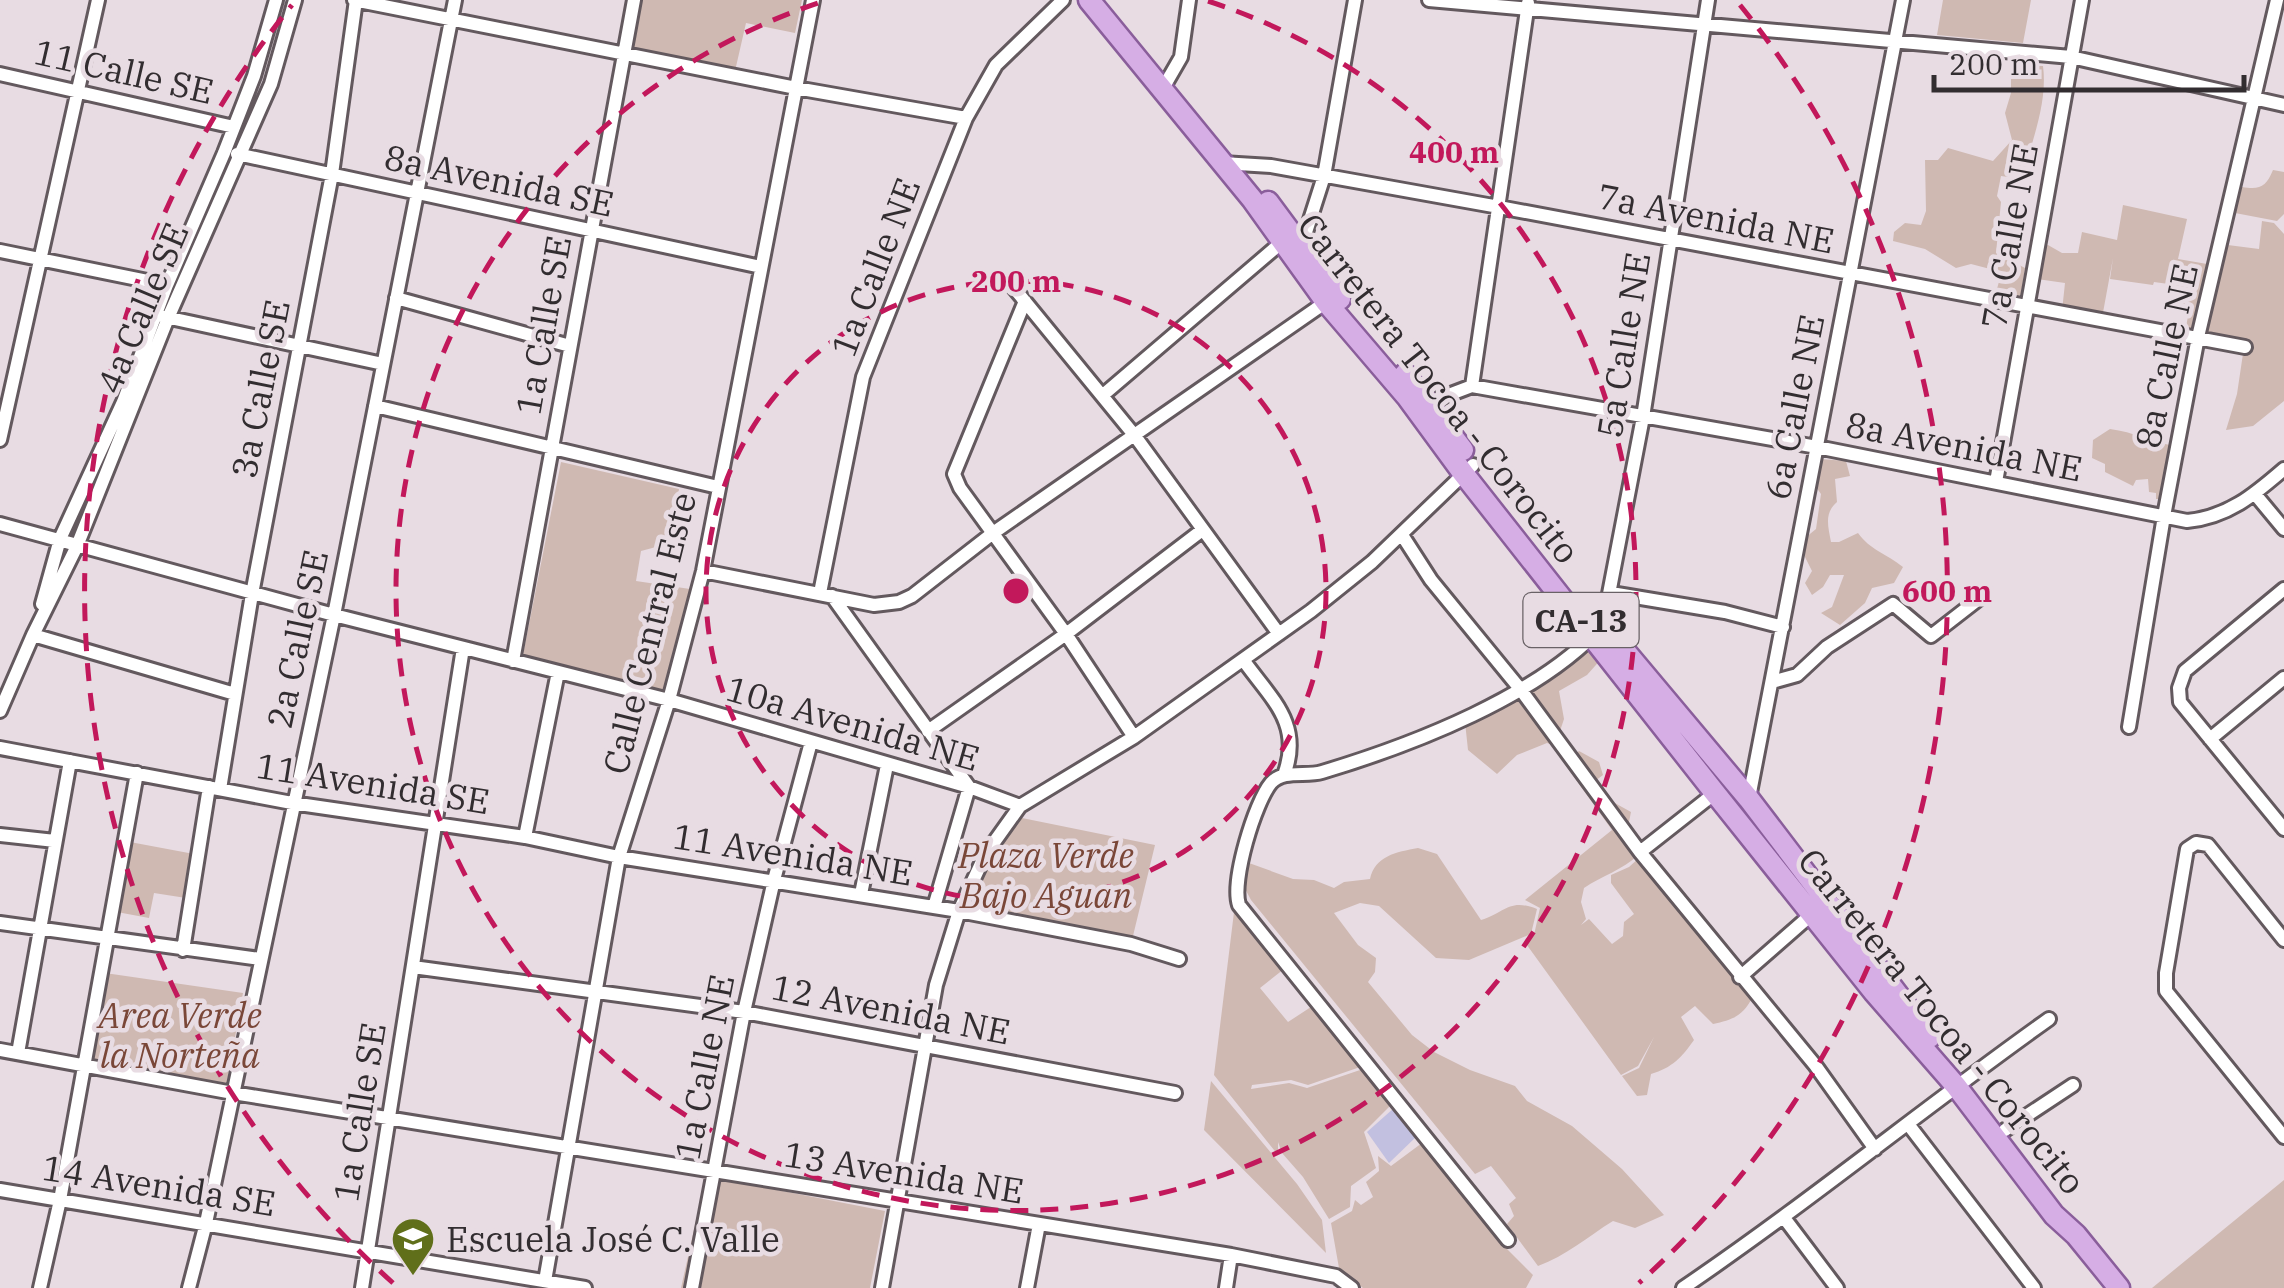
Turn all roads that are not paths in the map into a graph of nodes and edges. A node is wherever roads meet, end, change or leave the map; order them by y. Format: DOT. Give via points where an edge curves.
graph roads {
  1 [pos="98,0"];
  2 [pos="276,0"];
  3 [pos="294,0"];
  4 [pos="355,0"];
  5 [pos="455,0"];
  6 [pos="634,0"];
  7 [pos="814,0"];
  8 [pos="1062,0"];
  9 [pos="1089,0"];
  10 [pos="1100,0"];
  11 [pos="1189,0"];
  12 [pos="1355,0"];
  13 [pos="1428,0"];
  14 [pos="1708,0"];
  15 [pos="1902,0"];
  16 [pos="2082,0"];
  17 [pos="2276,0"];
  18 [pos="1528,4"];
  19 [pos="450,21"];
  20 [pos="1705,23"];
  21 [pos="1895,42"];
  22 [pos="624,53"];
  23 [pos="2071,57"];
  24 [pos="0,74"];
  25 [pos="1166,86"];
  26 [pos="796,88"];
  27 [pos="77,89"];
  28 [pos="2255,97"];
  29 [pos="2284,105"];
  30 [pos="966,118"];
  31 [pos="234,127"];
  32 [pos="224,153"];
  33 [pos="242,155"];
  34 [pos="1228,163"];
  35 [pos="332,174"];
  36 [pos="1324,176"];
  37 [pos="417,192"];
  38 [pos="1499,207"];
  39 [pos="591,230"];
  40 [pos="1670,241"];
  41 [pos="1293,250"];
  42 [pos="0,251"];
  43 [pos="38,259"];
  44 [pos="761,267"];
  45 [pos="1850,274"];
  46 [pos="167,285"];
  47 [pos="1014,288"];
  48 [pos="396,298"];
  49 [pos="1026,302"];
  50 [pos="1326,302"];
  51 [pos="2027,307"];
  52 [pos="162,316"];
  53 [pos="2198,338"];
  54 [pos="570,346"];
  55 [pos="2245,347"];
  56 [pos="298,348"];
  57 [pos="383,364"];
  58 [pos="1472,386"];
  59 [pos="1103,396"];
  60 [pos="1422,405"];
  61 [pos="375,406"];
  62 [pos="1643,416"];
  63 [pos="1,435"];
  64 [pos="1135,436"];
  65 [pos="1817,447"];
  66 [pos="552,450"];
  67 [pos="1468,469"];
  68 [pos="2284,469"];
  69 [pos="1996,482"];
  70 [pos="718,487"];
  71 [pos="2256,494"];
  72 [pos="2164,516"];
  73 [pos="0,524"];
  74 [pos="2284,529"];
  75 [pos="1202,530"];
  76 [pos="992,533"];
  77 [pos="1402,535"];
  78 [pos="60,539"];
  79 [pos="77,546"];
  80 [pos="704,571"];
  81 [pos="2284,590"];
  82 [pos="252,594"];
  83 [pos="826,594"];
  84 [pos="1611,594"];
  85 [pos="1980,598"];
  86 [pos="334,616"];
  87 [pos="1783,627"];
  88 [pos="1598,630"];
  89 [pos="1066,634"];
  90 [pos="1279,634"];
  91 [pos="32,635"];
  92 [pos="463,648"];
  93 [pos="514,661"];
  94 [pos="1244,661"];
  95 [pos="558,672"];
  96 [pos="2284,678"];
  97 [pos="1772,682"];
  98 [pos="1521,690"];
  99 [pos="236,694"];
  100 [pos="669,700"];
  101 [pos="0,711"];
  102 [pos="2130,727"];
  103 [pos="928,731"];
  104 [pos="1134,737"];
  105 [pos="2210,740"];
  106 [pos="811,742"];
  107 [pos="0,748"];
  108 [pos="70,761"];
  109 [pos="887,765"];
  110 [pos="137,774"];
  111 [pos="1284,775"];
  112 [pos="969,787"];
  113 [pos="215,788"];
  114 [pos="1714,793"];
  115 [pos="1749,799"];
  116 [pos="292,802"];
  117 [pos="1020,806"];
  118 [pos="436,824"];
  119 [pos="1744,826"];
  120 [pos="2284,829"];
  121 [pos="0,835"];
  122 [pos="525,837"];
  123 [pos="56,841"];
  124 [pos="1640,852"];
  125 [pos="619,857"];
  126 [pos="774,880"];
  127 [pos="860,894"];
  128 [pos="934,907"];
  129 [pos="958,911"];
  130 [pos="1812,914"];
  131 [pos="0,923"];
  132 [pos="40,929"];
  133 [pos="106,938"];
  134 [pos="2284,940"];
  135 [pos="184,950"];
  136 [pos="260,959"];
  137 [pos="1179,959"];
  138 [pos="413,968"];
  139 [pos="1740,976"];
  140 [pos="595,992"];
  141 [pos="744,1012"];
  142 [pos="2049,1019"];
  143 [pos="926,1045"];
  144 [pos="0,1050"];
  145 [pos="18,1053"];
  146 [pos="84,1067"];
  147 [pos="1960,1083"];
  148 [pos="2073,1084"];
  149 [pos="233,1093"];
  150 [pos="1175,1093"];
  151 [pos="388,1118"];
  152 [pos="1908,1124"];
  153 [pos="2005,1130"];
  154 [pos="2284,1138"];
  155 [pos="568,1148"];
  156 [pos="1875,1149"];
  157 [pos="714,1171"];
  158 [pos="0,1190"];
  159 [pos="60,1200"];
  160 [pos="898,1201"];
  161 [pos="1785,1218"];
  162 [pos="206,1223"];
  163 [pos="1039,1224"];
  164 [pos="2076,1235"];
  165 [pos="1508,1240"];
  166 [pos="368,1251"];
  167 [pos="1231,1255"];
  168 [pos="545,1281"];
  169 [pos="40,1288"];
  170 [pos="189,1288"];
  171 [pos="362,1288"];
  172 [pos="585,1288"];
  173 [pos="692,1288"];
  174 [pos="882,1288"];
  175 [pos="1027,1288"];
  176 [pos="1226,1288"];
  177 [pos="1352,1288"];
  178 [pos="1682,1288"];
  179 [pos="1836,1288"];
  180 [pos="2034,1288"];
  181 [pos="2118,1288"];
  1 -- 27 [label="street"];
  2 -- 31 [label="street, 4a Calle SE"];
  3 -- 33 [label="street, 4a Calle SE" via="272,84"];
  4 -- 19 [label="street"];
  4 -- 35 [label="street, 3a Calle SE"];
  5 -- 19 [label="street, 2a Calle SE"];
  6 -- 22 [label="street, 1a Calle SE"];
  7 -- 26 [label="street, Calle Central Este"];
  8 -- 30 [label="street, 1a Calle NE" via="996,65"];
  9 -- 25 [label="main road, Carretera Tocoa - Corocito / CA-13"];
  10 -- 25 [label="main road, Carretera Tocoa - Corocito / CA-13"];
  11 -- 25 [label="street" via="1181,57"];
  12 -- 36 [label="street"];
  13 -- 18 [label="street"];
  14 -- 20 [label="street, 5a Calle NE"];
  15 -- 21 [label="street, 6a Calle NE"];
  16 -- 23 [label="street, 7a Calle NE"];
  17 -- 28 [label="street, 8a Calle NE"];
  18 -- 20 [label="street"];
  18 -- 38 [label="street"];
  19 -- 22 [label="street"];
  19 -- 37 [label="street, 2a Calle SE"];
  20 -- 21 [label="street"];
  20 -- 40 [label="street, 5a Calle NE"];
  21 -- 23 [label="street"];
  21 -- 45 [label="street, 6a Calle NE"];
  22 -- 26 [label="street"];
  22 -- 39 [label="street, 1a Calle SE"];
  23 -- 28 [label="street"];
  23 -- 51 [label="street, 7a Calle NE"];
  24 -- 27 [label="street, 11 Calle SE"];
  25 -- 34 [label="main road, Carretera Tocoa - Corocito / CA-13"];
  26 -- 30 [label="street"];
  26 -- 44 [label="street, Calle Central Este"];
  27 -- 31 [label="street, 11 Calle SE"];
  27 -- 43 [label="street"];
  28 -- 29 [label="street"];
  28 -- 53 [label="street, 8a Calle NE"];
  30 -- 83 [label="street, 1a Calle NE" via="863,377"];
  31 -- 32 [label="street, 4a Calle SE"];
  32 -- 33 [label="street, 8a Avenida SE"];
  32 -- 46 [label="street, 4a Calle SE"];
  33 -- 35 [label="street, 8a Avenida SE"];
  33 -- 52 [label="street, 4a Calle SE"];
  34 -- 36 [label="street, 7a Avenida NE"];
  34 -- 41 [label="main road, Carretera Tocoa - Corocito / CA-13"];
  35 -- 37 [label="street, 8a Avenida SE"];
  35 -- 56 [label="street, 3a Calle SE"];
  36 -- 38 [label="street, 7a Avenida NE"];
  36 -- 41 [label="street"];
  37 -- 39 [label="street, 8a Avenida SE"];
  37 -- 48 [label="street, 2a Calle SE"];
  38 -- 40 [label="street, 7a Avenida NE"];
  38 -- 58 [label="street"];
  39 -- 44 [label="street, 8a Avenida SE"];
  39 -- 54 [label="street, 1a Calle SE"];
  40 -- 45 [label="street, 7a Avenida NE"];
  40 -- 62 [label="street, 5a Calle NE"];
  41 -- 50 [label="main road, Carretera Tocoa - Corocito / CA-13"];
  41 -- 59 [label="street"];
  41 -- 60 [label="main road, Carretera Tocoa - Corocito / CA-13" via="1338,296"];
  42 -- 43 [label="street"];
  43 -- 46 [label="street"];
  43 -- 63 [label="street"];
  44 -- 70 [label="street, Calle Central Este"];
  45 -- 51 [label="street, 7a Avenida NE"];
  45 -- 65 [label="street, 6a Calle NE"];
  46 -- 52 [label="street, 4a Calle SE"];
  47 -- 49 [label="street"];
  48 -- 54 [label="street"];
  48 -- 57 [label="street, 2a Calle SE"];
  49 -- 59 [label="street"];
  49 -- 76 [label="street" via="954,474"];
  50 -- 60 [label="main road, Carretera Tocoa - Corocito / CA-13"];
  50 -- 64 [label="street"];
  51 -- 53 [label="street, 7a Avenida NE"];
  51 -- 69 [label="street, 7a Calle NE"];
  52 -- 56 [label="street"];
  52 -- 78 [label="street, 4a Calle SE"];
  52 -- 79 [label="street, 4a Calle SE"];
  53 -- 55 [label="street, 7a Avenida NE"];
  53 -- 72 [label="street, 8a Calle NE"];
  54 -- 66 [label="street, 1a Calle SE"];
  56 -- 57 [label="street"];
  56 -- 82 [label="street, 3a Calle SE"];
  57 -- 61 [label="street, 2a Calle SE"];
  58 -- 60 [label="street"];
  58 -- 62 [label="street, 8a Avenida NE"];
  59 -- 64 [label="street"];
  60 -- 67 [label="main road, Carretera Tocoa - Corocito / CA-13"];
  61 -- 66 [label="street"];
  61 -- 86 [label="street, 2a Calle SE"];
  62 -- 65 [label="street, 8a Avenida NE"];
  62 -- 84 [label="street, 5a Calle NE"];
  64 -- 75 [label="street"];
  64 -- 76 [label="street"];
  65 -- 69 [label="street, 8a Avenida NE"];
  65 -- 87 [label="street, 6a Calle NE"];
  66 -- 70 [label="street"];
  66 -- 93 [label="street, 1a Calle SE"];
  67 -- 77 [label="street"];
  67 -- 88 [label="main road, Carretera Tocoa - Corocito / CA-13"];
  68 -- 71 [label="street"];
  69 -- 72 [label="street, 8a Avenida NE"];
  70 -- 80 [label="street, Calle Central Este"];
  71 -- 72 [label="street, 8a Avenida NE" via="2207,518"];
  71 -- 74 [label="street"];
  72 -- 102 [label="street, 8a Calle NE"];
  73 -- 78 [label="street, 10a Avenida NE"];
  75 -- 89 [label="street"];
  75 -- 90 [label="street"];
  76 -- 83 [label="street" via="898,602"];
  76 -- 89 [label="street"];
  77 -- 90 [label="street"];
  77 -- 98 [label="street" via="1430,580"];
  78 -- 79 [label="street, 10a Avenida NE"];
  78 -- 91 [label="street, 4a Calle SE"];
  79 -- 82 [label="street, 10a Avenida NE"];
  79 -- 91 [label="street, 4a Calle SE"];
  80 -- 83 [label="street"];
  80 -- 100 [label="street, Calle Central Este"];
  81 -- 105 [label="street" via="2185,671 2180,702"];
  82 -- 86 [label="street, 10a Avenida NE"];
  82 -- 99 [label="street, 3a Calle SE"];
  83 -- 103 [label="street"];
  84 -- 87 [label="street"];
  84 -- 88 [label="street, 5a Calle NE"];
  85 -- 97 [label="street" via="1930,636 1893,604 1827,646 1797,675"];
  86 -- 92 [label="street, 10a Avenida NE"];
  86 -- 116 [label="street, 2a Calle SE"];
  87 -- 97 [label="street, 6a Calle NE"];
  88 -- 98 [label="street"];
  88 -- 114 [label="main road, Carretera Tocoa - Corocito / CA-13"];
  88 -- 115 [label="main road, Carretera Tocoa - Corocito / CA-13"];
  89 -- 103 [label="street"];
  89 -- 104 [label="street"];
  90 -- 94 [label="street"];
  91 -- 99 [label="street"];
  91 -- 101 [label="street, 4a Calle SE"];
  92 -- 93 [label="street, 10a Avenida NE"];
  92 -- 118 [label="street, 1a Calle SE"];
  93 -- 95 [label="street, 10a Avenida NE"];
  94 -- 104 [label="street"];
  94 -- 111 [label="street" via="1285,716 1292,742"];
  95 -- 100 [label="street, 10a Avenida NE"];
  95 -- 122 [label="street"];
  96 -- 105 [label="street"];
  97 -- 115 [label="street, 6a Calle NE"];
  98 -- 111 [label="street" via="1334,768"];
  98 -- 124 [label="street"];
  99 -- 113 [label="street, 3a Calle SE"];
  100 -- 106 [label="street, 10a Avenida NE"];
  100 -- 125 [label="street, Calle Central Este"];
  103 -- 112 [label="street"];
  104 -- 117 [label="street"];
  105 -- 120 [label="street"];
  106 -- 109 [label="street, 10a Avenida NE"];
  106 -- 126 [label="street, 1a Calle NE"];
  107 -- 108 [label="street, 11 Avenida SE"];
  108 -- 110 [label="street, 11 Avenida SE"];
  108 -- 123 [label="street"];
  109 -- 112 [label="street, 10a Avenida NE"];
  109 -- 127 [label="street"];
  110 -- 113 [label="street, 11 Avenida SE"];
  110 -- 133 [label="street"];
  111 -- 165 [label="street" via="1272,783 1242,856 1239,905"];
  112 -- 117 [label="street, 10a Avenida NE"];
  112 -- 128 [label="street"];
  113 -- 116 [label="street, 11 Avenida SE"];
  113 -- 135 [label="street, 3a Calle SE"];
  114 -- 119 [label="main road, Carretera Tocoa - Corocito / CA-13"];
  114 -- 124 [label="street"];
  115 -- 119 [label="street, 6a Calle NE"];
  115 -- 147 [label="main road, Carretera Tocoa - Corocito / CA-13"];
  116 -- 118 [label="street, 11 Avenida SE"];
  116 -- 136 [label="street, 2a Calle SE"];
  117 -- 129 [label="street"];
  118 -- 122 [label="street, 11 Avenida SE"];
  118 -- 138 [label="street, 1a Calle SE"];
  119 -- 130 [label="main road, Carretera Tocoa - Corocito / CA-13"];
  121 -- 123 [label="street"];
  122 -- 125 [label="street, 11 Avenida SE"];
  123 -- 132 [label="street"];
  124 -- 139 [label="street"];
  125 -- 126 [label="street, 11 Avenida NE"];
  125 -- 140 [label="street, Calle Central Este"];
  126 -- 127 [label="street, 11 Avenida NE"];
  126 -- 141 [label="street, 1a Calle NE"];
  127 -- 128 [label="street, 11 Avenida NE"];
  128 -- 129 [label="street, 11 Avenida NE"];
  129 -- 137 [label="street, 11 Avenida NE"];
  129 -- 143 [label="street"];
  130 -- 139 [label="street"];
  130 -- 147 [label="main road, Carretera Tocoa - Corocito / CA-13"];
  131 -- 132 [label="street"];
  132 -- 133 [label="street"];
  132 -- 145 [label="street"];
  133 -- 135 [label="street"];
  133 -- 146 [label="street"];
  134 -- 154 [label="street" via="2208,845 2187,849 2166,991"];
  135 -- 136 [label="street"];
  136 -- 149 [label="street, 2a Calle SE"];
  138 -- 140 [label="street, 12 Avenida NE"];
  138 -- 151 [label="street, 1a Calle SE"];
  139 -- 156 [label="street"];
  140 -- 141 [label="street, 12 Avenida NE"];
  140 -- 155 [label="street, Calle Central Este"];
  141 -- 143 [label="street, 12 Avenida NE"];
  141 -- 157 [label="street, 1a Calle NE"];
  142 -- 147 [label="street"];
  143 -- 150 [label="street, 12 Avenida NE"];
  143 -- 160 [label="street"];
  144 -- 145 [label="street, 13 Avenida NE"];
  145 -- 146 [label="street, 13 Avenida NE"];
  146 -- 149 [label="street, 13 Avenida NE"];
  146 -- 159 [label="street"];
  147 -- 152 [label="street"];
  147 -- 153 [label="main road, Carretera Tocoa - Corocito / CA-13"];
  147 -- 164 [label="main road, Carretera Tocoa - Corocito / CA-13" via="2054,1215"];
  148 -- 153 [label="street"];
  149 -- 151 [label="street, 13 Avenida NE"];
  149 -- 162 [label="street, 2a Calle SE"];
  151 -- 155 [label="street, 13 Avenida NE"];
  151 -- 166 [label="street, 1a Calle SE"];
  152 -- 156 [label="street"];
  152 -- 180 [label="street"];
  153 -- 164 [label="main road, Carretera Tocoa - Corocito / CA-13"];
  155 -- 157 [label="street, 13 Avenida NE"];
  155 -- 168 [label="street, Calle Central Este"];
  156 -- 161 [label="street"];
  157 -- 160 [label="street, 13 Avenida NE"];
  157 -- 173 [label="street, 1a Calle NE"];
  158 -- 159 [label="street, 14 Avenida SE"];
  159 -- 162 [label="street, 14 Avenida SE"];
  159 -- 169 [label="street"];
  160 -- 163 [label="street, 13 Avenida NE"];
  160 -- 174 [label="street"];
  161 -- 178 [label="street"];
  161 -- 179 [label="street"];
  162 -- 166 [label="street, 14 Avenida SE"];
  162 -- 170 [label="street, 2a Calle SE"];
  163 -- 167 [label="street, 13 Avenida NE"];
  163 -- 175 [label="street"];
  164 -- 181 [label="main road, Carretera Tocoa - Corocito / CA-13"];
  166 -- 168 [label="street, 14 Avenida SE"];
  166 -- 171 [label="street, 1a Calle SE"];
  167 -- 176 [label="street"];
  167 -- 177 [label="street, 13 Avenida NE" via="1336,1276"];
  168 -- 172 [label="street, 14 Avenida SE"];
}
